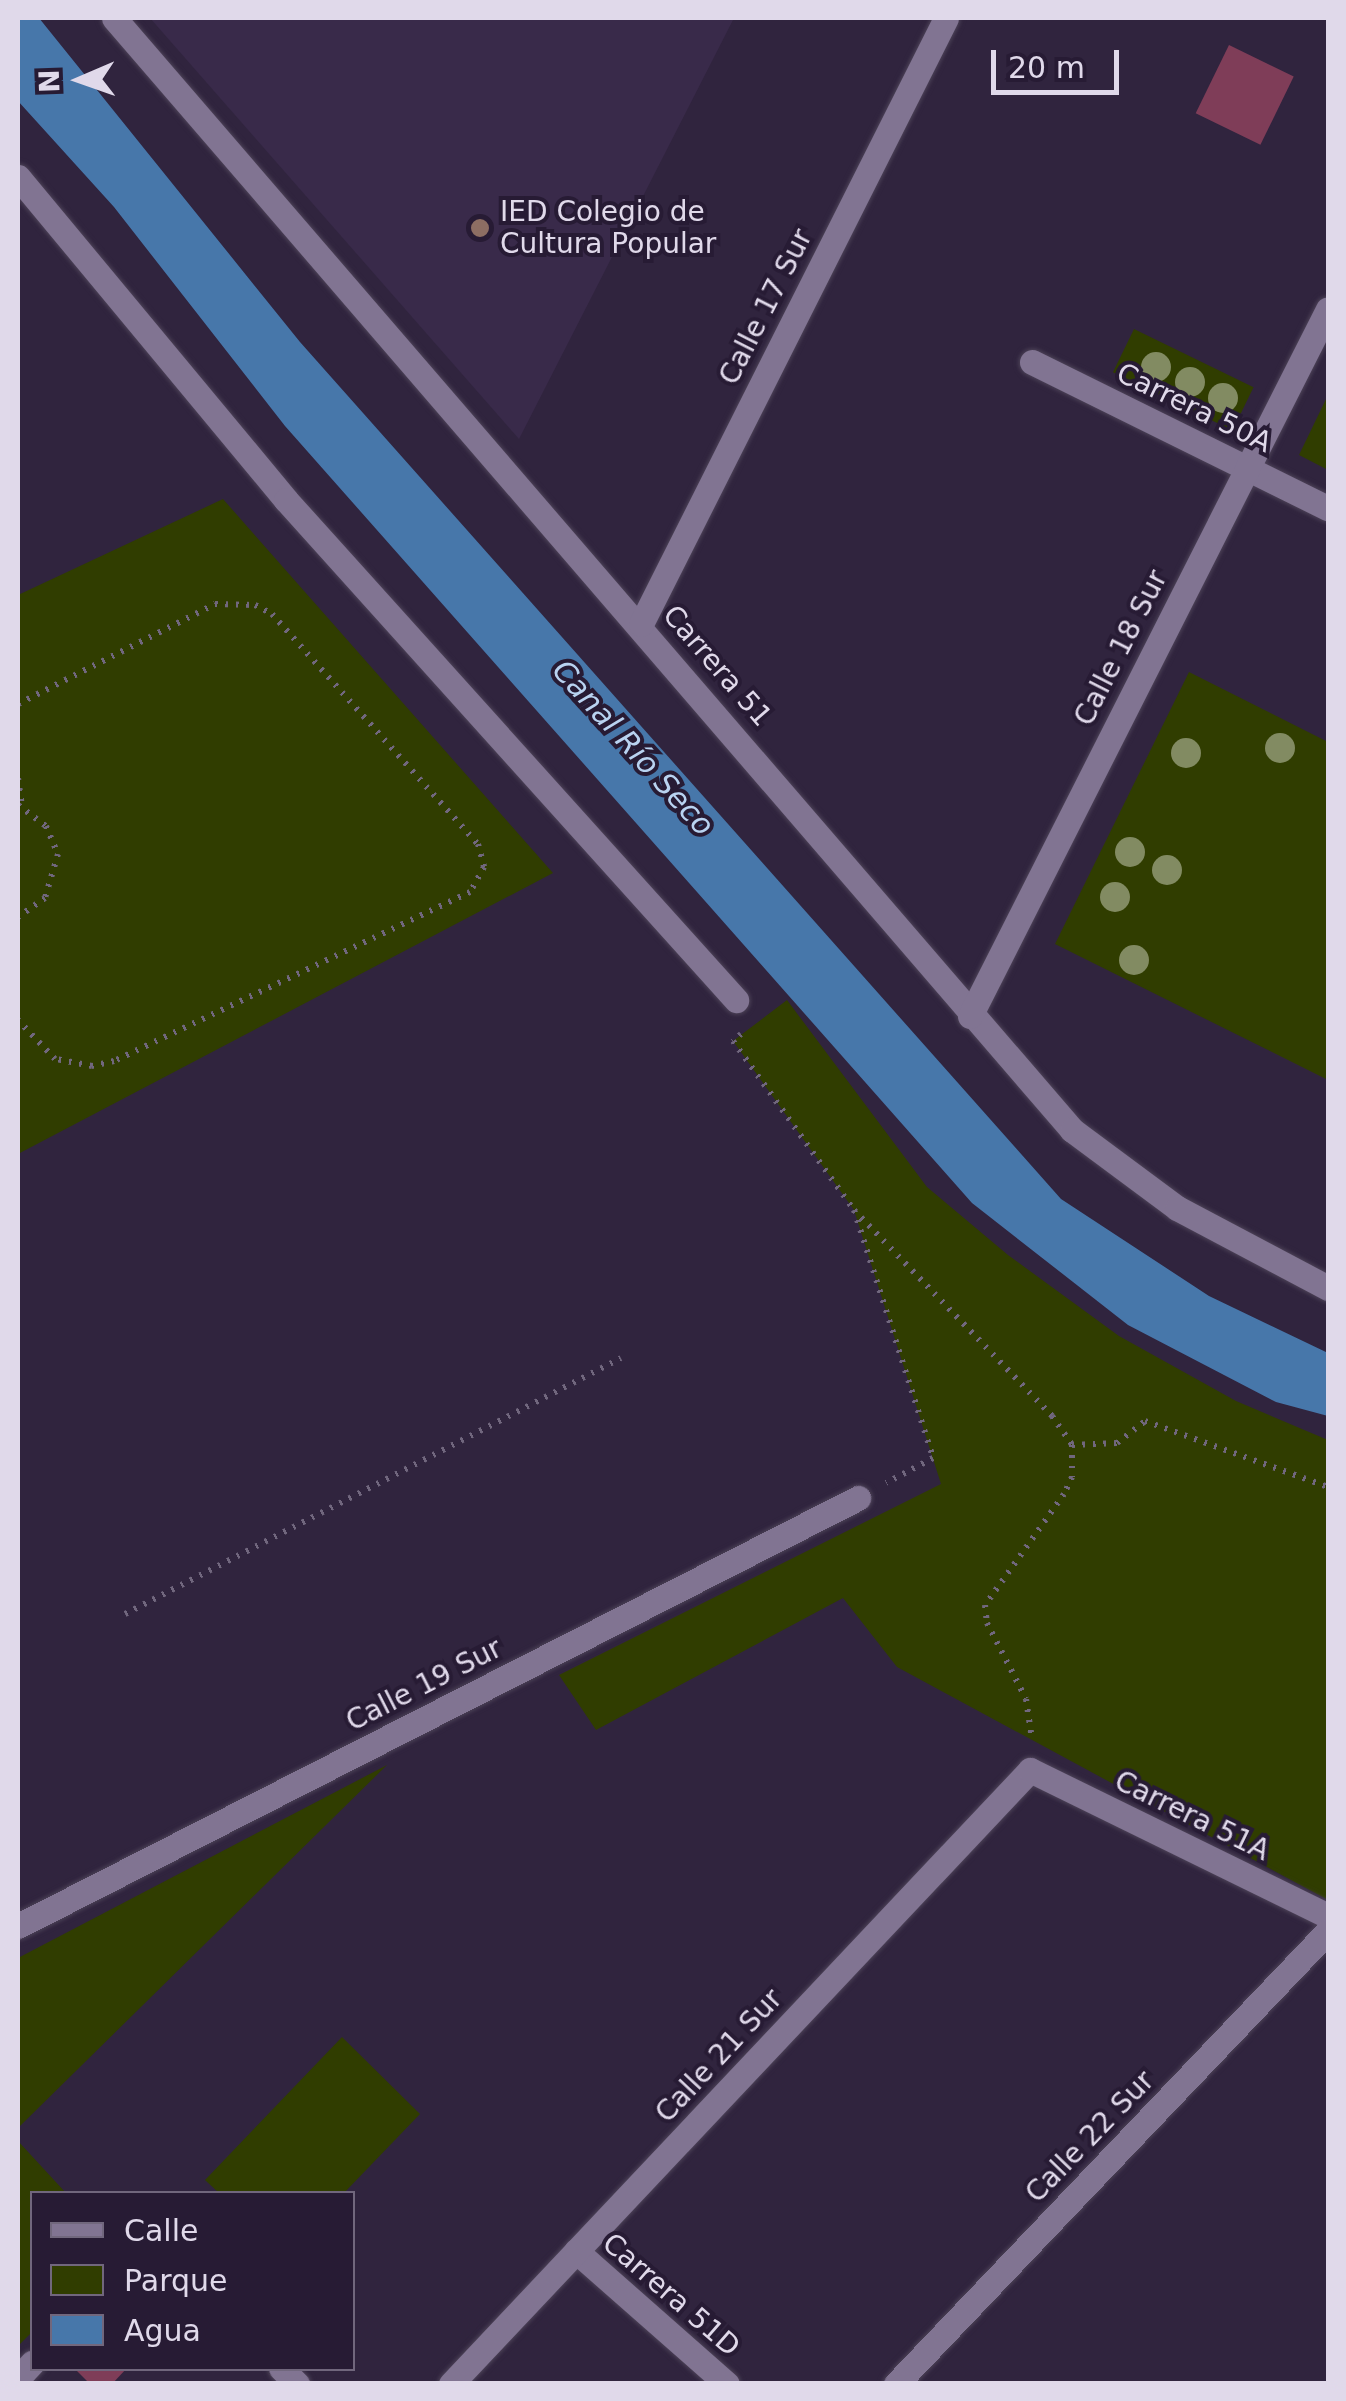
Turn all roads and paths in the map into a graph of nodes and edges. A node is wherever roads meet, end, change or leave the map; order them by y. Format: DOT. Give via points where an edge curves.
graph roads {
  1 [pos="114,18"];
  2 [pos="946,18"];
  3 [pos="18,177"];
  4 [pos="1328,309"];
  5 [pos="1032,362"];
  6 [pos="1246,467"];
  7 [pos="1328,508"];
  8 [pos="641,624"];
  9 [pos="18,704"];
  10 [pos="18,778"];
  11 [pos="20,806"];
  12 [pos="18,917"];
  13 [pos="736,1000"];
  14 [pos="970,1016"];
  15 [pos="18,1020"];
  16 [pos="854,1210"];
  17 [pos="1328,1288"];
  18 [pos="621,1358"];
  19 [pos="1072,1445"];
  20 [pos="1328,1487"];
  21 [pos="858,1498"];
  22 [pos="125,1614"];
  23 [pos="1030,1770"];
  24 [pos="1328,1916"];
  25 [pos="18,1926"];
  26 [pos="1328,1931"];
  27 [pos="576,2251"];
  28 [pos="451,2384"];
  29 [pos="727,2384"];
  30 [pos="896,2384"];
  1 -- 8 [label="street, Carrera 51"];
  2 -- 8 [label="street, Calle 17 Sur"];
  3 -- 13 [label="street" via="286,500"];
  4 -- 6 [label="street, Calle 18 Sur"];
  5 -- 6 [label="street, Carrera 50A"];
  6 -- 7 [label="street, Carrera 50A"];
  6 -- 14 [label="street, Calle 18 Sur"];
  8 -- 14 [label="street, Carrera 51"];
  9 -- 15 [label="path" via="215,604 254,605 287,630 478,844 484,867 470,892 114,1061 92,1066 54,1059"];
  10 -- 11 [label="path"];
  11 -- 12 [label="path" via="46,826 58,854 46,898"];
  13 -- 16 [label="path" via="755,1022 733,1042"];
  14 -- 17 [label="street, Carrera 51" via="1072,1130 1118,1167 1176,1208"];
  16 -- 19 [label="path" via="1052,1416"];
  16 -- 21 [label="path" via="932,1458"];
  18 -- 22 [label="path"];
  19 -- 20 [label="path" via="1116,1443 1145,1421"];
  19 -- 23 [label="path" via="1072,1477 1064,1494 989,1595 984,1613 1030,1712"];
  21 -- 25 [label="street, Calle 19 Sur"];
  23 -- 24 [label="street, Carrera 51A"];
  23 -- 27 [label="street, Calle 21 Sur"];
  26 -- 30 [label="street, Calle 22 Sur"];
  27 -- 28 [label="street, Calle 21 Sur"];
  27 -- 29 [label="street, Carrera 51D"];
}
